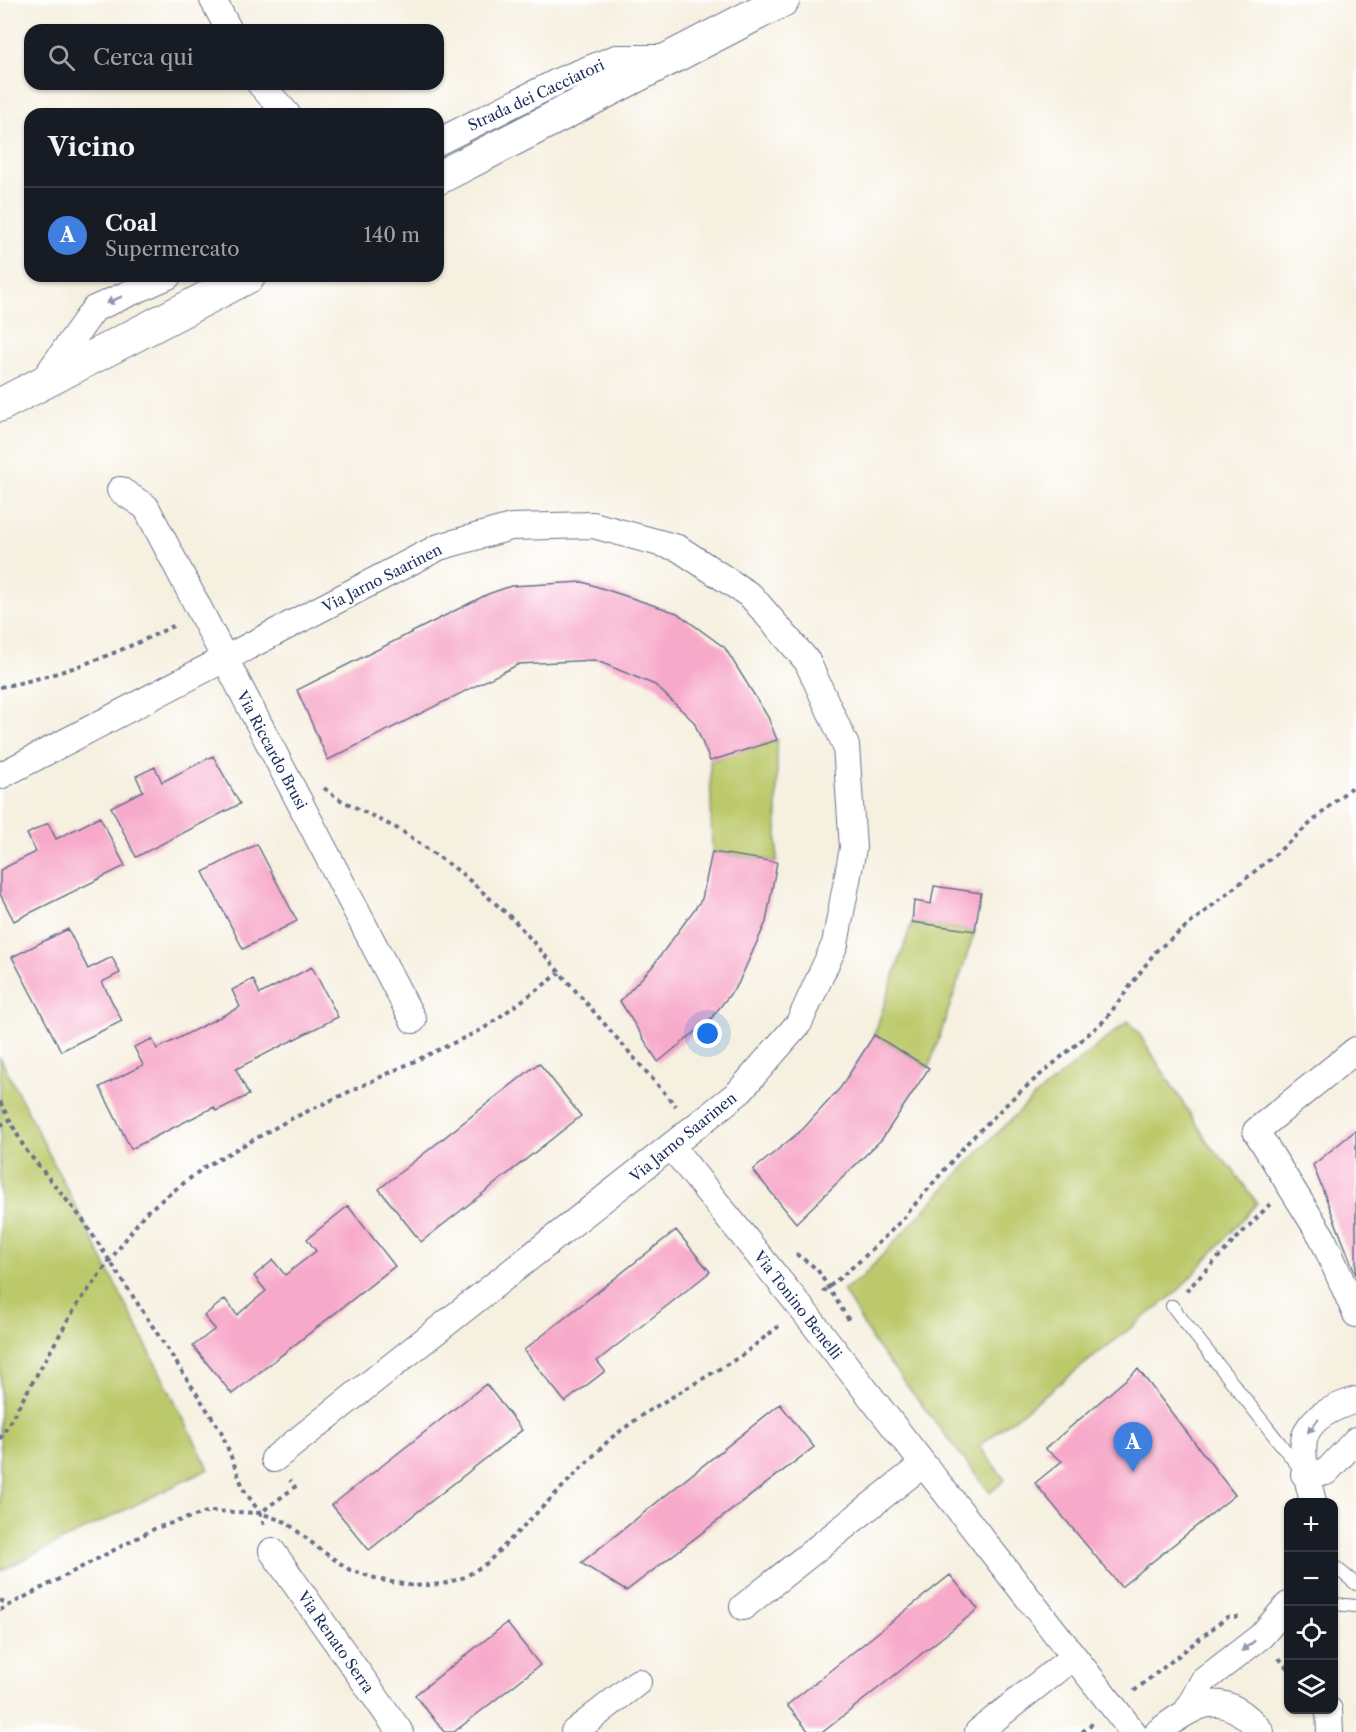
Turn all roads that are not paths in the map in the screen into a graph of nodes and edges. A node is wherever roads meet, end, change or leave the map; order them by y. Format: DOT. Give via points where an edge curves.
graph roads {
  1 [pos="213,0"];
  2 [pos="783,0"];
  3 [pos="226,24"];
  4 [pos="672,58"];
  5 [pos="259,90"];
  6 [pos="264,90"];
  7 [pos="261,108"];
  8 [pos="281,108"];
  9 [pos="444,139"];
  10 [pos="444,175"];
  11 [pos="155,282"];
  12 [pos="237,282"];
  13 [pos="41,383"];
  14 [pos="0,405"];
  15 [pos="120,490"];
  16 [pos="225,659"];
  17 [pos="0,776"];
  18 [pos="413,1020"];
  19 [pos="1356,1050"];
  20 [pos="671,1146"];
  21 [pos="1172,1306"];
  22 [pos="1356,1314"];
  23 [pos="1356,1400"];
  24 [pos="1356,1440"];
  25 [pos="274,1459"];
  26 [pos="922,1465"];
  27 [pos="1304,1474"];
  28 [pos="1311,1498"];
  29 [pos="272,1551"];
  30 [pos="1338,1569"];
  31 [pos="1356,1584"];
  32 [pos="1338,1604"];
  33 [pos="1287,1606"];
  34 [pos="1356,1606"];
  35 [pos="743,1607"];
  36 [pos="1074,1657"];
  37 [pos="638,1682"];
  38 [pos="1188,1709"];
  39 [pos="1329,1714"];
  40 [pos="400,1732"];
  41 [pos="574,1732"];
  42 [pos="978,1732"];
  43 [pos="1133,1732"];
  44 [pos="1158,1732"];
  45 [pos="1261,1732"];
  46 [pos="1330,1732"];
  1 -- 3 [label="street"];
  2 -- 4 [label="main road"];
  4 -- 9 [label="street, Strada dei Cacciatori" via="616,58 561,80"];
  4 -- 10 [label="main road"];
  5 -- 7 [label="street"];
  6 -- 8 [label="street"];
  11 -- 13 [label="street, one-way" via="94,309"];
  12 -- 13 [label="main road"];
  13 -- 14 [label="main road"];
  15 -- 16 [label="street, Via Riccardo Brusi" via="146,507"];
  16 -- 17 [label="street, Via Jarno Saarinen"];
  16 -- 18 [label="street, Via Riccardo Brusi"];
  16 -- 20 [label="street, Via Jarno Saarinen" via="439,547 511,527 593,525 678,548 751,596 807,661 846,746 854,848 835,944 799,1023 738,1093"];
  19 -- 22 [label="street" via="1256,1131 1322,1237"];
  20 -- 25 [label="street, Via Jarno Saarinen"];
  20 -- 26 [label="street, Via Tonino Benelli"];
  21 -- 27 [label="lane"];
  23 -- 27 [label="street, one-way" via="1314,1421 1303,1439"];
  24 -- 27 [label="street" via="1326,1472"];
  26 -- 35 [label="street"];
  26 -- 36 [label="street, Via Tonino Benelli"];
  27 -- 28 [label="street"];
  29 -- 40 [label="street, Via Renato Serra"];
  30 -- 31 [label="lane"];
  32 -- 34 [label="lane"];
  33 -- 38 [label="street, one-way" via="1261,1636 1203,1681"];
  36 -- 42 [label="street"];
  36 -- 43 [label="street, Via Tonino Benelli"];
  37 -- 41 [label="street"];
  38 -- 44 [label="street"];
  38 -- 45 [label="street" via="1218,1703 1247,1716"];
  39 -- 46 [label="street"];
}
